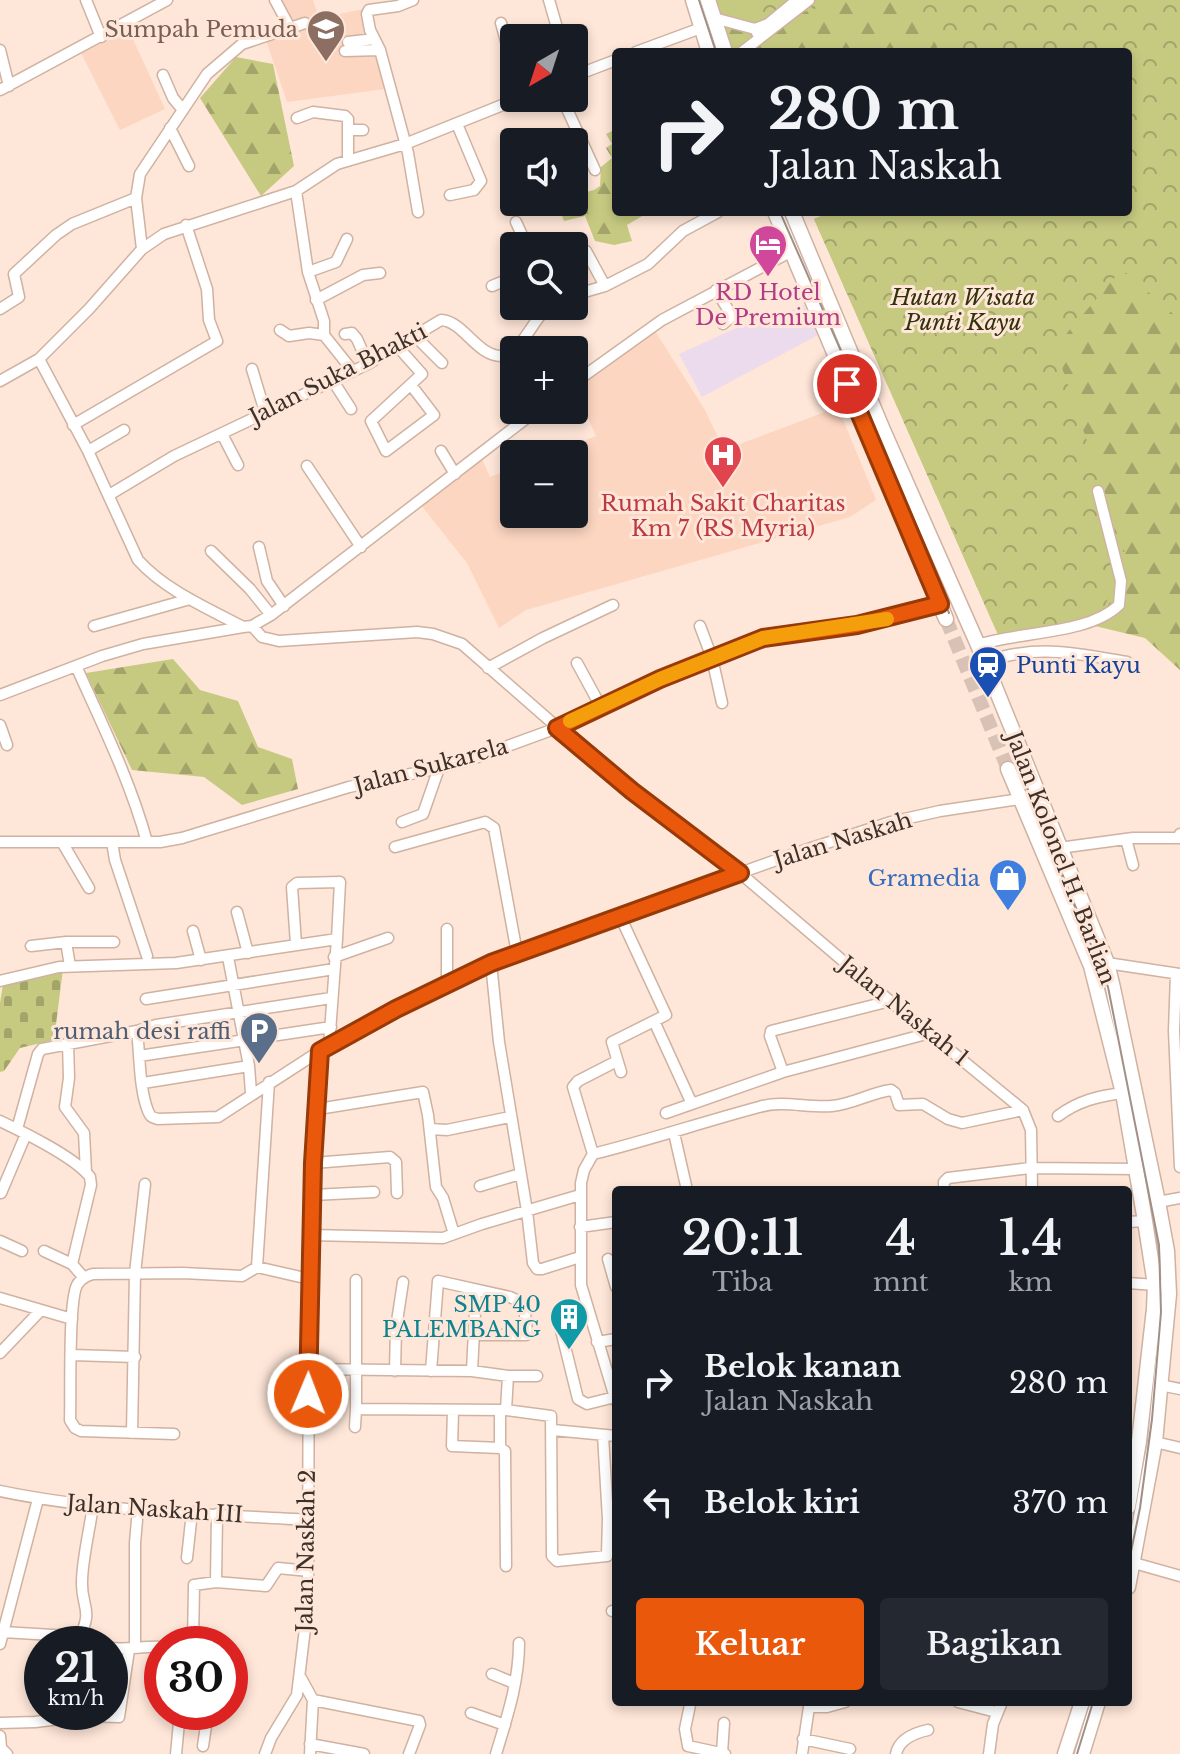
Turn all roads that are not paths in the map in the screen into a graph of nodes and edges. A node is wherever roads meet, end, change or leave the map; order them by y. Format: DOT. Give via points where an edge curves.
graph roads {
  1 [pos="86,0"];
  2 [pos="167,0"];
  3 [pos="275,0"];
  4 [pos="413,0"];
  5 [pos="549,0"];
  6 [pos="693,0"];
  7 [pos="708,0"];
  8 [pos="797,0"];
  9 [pos="809,0"];
  10 [pos="714,18"];
  11 [pos="305,23"];
  12 [pos="556,24"];
  13 [pos="289,26"];
  14 [pos="701,28"];
  15 [pos="757,34"];
  16 [pos="101,37"];
  17 [pos="374,39"];
  18 [pos="647,48"];
  19 [pos="708,48"];
  20 [pos="724,48"];
  21 [pos="745,48"];
  22 [pos="0,50"];
  23 [pos="380,50"];
  24 [pos="612,62"];
  25 [pos="588,71"];
  26 [pos="163,75"];
  27 [pos="5,88"];
  28 [pos="500,106"];
  29 [pos="183,110"];
  30 [pos="568,112"];
  31 [pos="297,118"];
  32 [pos="457,124"];
  33 [pos="170,128"];
  34 [pos="348,130"];
  35 [pos="363,130"];
  36 [pos="405,144"];
  37 [pos="348,160"];
  38 [pos="189,166"];
  39 [pos="595,170"];
  40 [pos="296,191"];
  41 [pos="450,195"];
  42 [pos="136,198"];
  43 [pos="418,212"];
  44 [pos="711,216"];
  45 [pos="777,216"];
  46 [pos="794,216"];
  47 [pos="516,222"];
  48 [pos="186,225"];
  49 [pos="521,232"];
  50 [pos="347,239"];
  51 [pos="142,249"];
  52 [pos="792,251"];
  53 [pos="588,255"];
  54 [pos="308,272"];
  55 [pos="380,273"];
  56 [pos="500,283"];
  57 [pos="492,286"];
  58 [pos="605,286"];
  59 [pos="716,290"];
  60 [pos="588,291"];
  61 [pos="316,300"];
  62 [pos="0,309"];
  63 [pos="535,320"];
  64 [pos="723,324"];
  65 [pos="280,330"];
  66 [pos="345,334"];
  67 [pos="324,335"];
  68 [pos="415,336"];
  69 [pos="398,347"];
  70 [pos="39,359"];
  71 [pos="442,363"];
  72 [pos="368,364"];
  73 [pos="252,369"];
  74 [pos="352,370"];
  75 [pos="588,373"];
  76 [pos="0,381"];
  77 [pos="333,381"];
  78 [pos="411,385"];
  79 [pos="351,409"];
  80 [pos="265,412"];
  81 [pos="519,424"];
  82 [pos="73,425"];
  83 [pos="124,430"];
  84 [pos="222,434"];
  85 [pos="88,451"];
  86 [pos="441,451"];
  87 [pos="238,465"];
  88 [pos="307,466"];
  89 [pos="455,474"];
  90 [pos="1098,491"];
  91 [pos="109,495"];
  92 [pos="259,547"];
  93 [pos="361,547"];
  94 [pos="211,551"];
  95 [pos="190,599"];
  96 [pos="940,604"];
  97 [pos="613,605"];
  98 [pos="284,606"];
  99 [pos="271,615"];
  100 [pos="946,619"];
  101 [pos="94,626"];
  102 [pos="247,626"];
  103 [pos="700,626"];
  104 [pos="978,645"];
  105 [pos="712,658"];
  106 [pos="1118,660"];
  107 [pos="985,662"];
  108 [pos="577,663"];
  109 [pos="76,666"];
  110 [pos="488,668"];
  111 [pos="0,695"];
  112 [pos="722,703"];
  113 [pos="601,707"];
  114 [pos="0,725"];
  115 [pos="557,728"];
  116 [pos="7,745"];
  117 [pos="439,768"];
  118 [pos="1008,769"];
  119 [pos="1020,799"];
  120 [pos="402,822"];
  121 [pos="1179,837"];
  122 [pos="1126,839"];
  123 [pos="0,842"];
  124 [pos="62,842"];
  125 [pos="112,842"];
  126 [pos="147,842"];
  127 [pos="395,847"];
  128 [pos="1059,848"];
  129 [pos="1133,865"];
  130 [pos="740,873"];
  131 [pos="89,888"];
  132 [pos="237,912"];
  133 [pos="620,916"];
  134 [pos="447,929"];
  135 [pos="193,931"];
  136 [pos="388,938"];
  137 [pos="337,939"];
  138 [pos="66,942"];
  139 [pos="114,942"];
  140 [pos="296,944"];
  141 [pos="31,946"];
  142 [pos="248,953"];
  143 [pos="517,953"];
  144 [pos="147,956"];
  145 [pos="228,957"];
  146 [pos="334,957"];
  147 [pos="201,960"];
  148 [pos="491,963"];
  149 [pos="1107,963"];
  150 [pos="70,966"];
  151 [pos="334,969"];
  152 [pos="1178,974"];
  153 [pos="0,981"];
  154 [pos="447,984"];
  155 [pos="234,986"];
  156 [pos="331,998"];
  157 [pos="146,999"];
  158 [pos="890,1001"];
  159 [pos="239,1014"];
  160 [pos="654,1021"];
  161 [pos="331,1027"];
  162 [pos="137,1031"];
  163 [pos="930,1033"];
  164 [pos="244,1041"];
  165 [pos="68,1043"];
  166 [pos="324,1048"];
  167 [pos="139,1056"];
  168 [pos="249,1066"];
  169 [pos="783,1072"];
  170 [pos="269,1082"];
  171 [pos="143,1083"];
  172 [pos="251,1093"];
  173 [pos="1123,1093"];
  174 [pos="1179,1093"];
  175 [pos="692,1104"];
  176 [pos="318,1109"];
  177 [pos="1023,1110"];
  178 [pos="666,1113"];
  179 [pos="1179,1113"];
  180 [pos="1058,1116"];
  181 [pos="510,1117"];
  182 [pos="0,1121"];
  183 [pos="430,1129"];
  184 [pos="22,1131"];
  185 [pos="674,1133"];
  186 [pos="1179,1146"];
  187 [pos="593,1154"];
  188 [pos="313,1163"];
  189 [pos="1180,1167"];
  190 [pos="1030,1168"];
  191 [pos="1136,1169"];
  192 [pos="86,1172"];
  193 [pos="520,1174"];
  194 [pos="145,1184"];
  195 [pos="480,1186"];
  196 [pos="686,1186"];
  197 [pos="944,1186"];
  198 [pos="1032,1186"];
  199 [pos="374,1192"];
  200 [pos="1,1193"];
  201 [pos="397,1193"];
  202 [pos="312,1195"];
  203 [pos="580,1195"];
  204 [pos="1180,1198"];
  205 [pos="1158,1202"];
  206 [pos="527,1211"];
  207 [pos="1145,1221"];
  208 [pos="1132,1222"];
  209 [pos="612,1223"];
  210 [pos="580,1227"];
  211 [pos="454,1234"];
  212 [pos="310,1235"];
  213 [pos="0,1241"];
  214 [pos="22,1251"];
  215 [pos="44,1251"];
  216 [pos="580,1257"];
  217 [pos="608,1259"];
  218 [pos="72,1264"];
  219 [pos="257,1267"];
  220 [pos="135,1273"];
  221 [pos="612,1273"];
  222 [pos="84,1278"];
  223 [pos="309,1279"];
  224 [pos="356,1280"];
  225 [pos="403,1282"];
  226 [pos="1132,1283"];
  227 [pos="1155,1285"];
  228 [pos="476,1291"];
  229 [pos="0,1298"];
  230 [pos="41,1310"];
  231 [pos="557,1314"];
  232 [pos="72,1319"];
  233 [pos="474,1335"];
  234 [pos="612,1340"];
  235 [pos="597,1342"];
  236 [pos="0,1353"];
  237 [pos="72,1355"];
  238 [pos="135,1357"];
  239 [pos="308,1369"];
  240 [pos="356,1371"];
  241 [pos="395,1371"];
  242 [pos="431,1371"];
  243 [pos="472,1371"];
  244 [pos="508,1376"];
  245 [pos="537,1376"];
  246 [pos="1160,1385"];
  247 [pos="612,1387"];
  248 [pos="1180,1389"];
  249 [pos="612,1400"];
  250 [pos="356,1409"];
  251 [pos="503,1410"];
  252 [pos="453,1411"];
  253 [pos="355,1427"];
  254 [pos="553,1430"];
  255 [pos="132,1433"];
  256 [pos="174,1434"];
  257 [pos="603,1435"];
  258 [pos="612,1436"];
  259 [pos="1155,1442"];
  260 [pos="500,1448"];
  261 [pos="1180,1448"];
  262 [pos="1132,1468"];
  263 [pos="0,1491"];
  264 [pos="38,1499"];
  265 [pos="93,1505"];
  266 [pos="138,1508"];
  267 [pos="192,1512"];
  268 [pos="217,1514"];
  269 [pos="612,1519"];
  270 [pos="310,1520"];
  271 [pos="187,1558"];
  272 [pos="1134,1563"];
  273 [pos="506,1566"];
  274 [pos="309,1571"];
  275 [pos="1132,1571"];
  276 [pos="1180,1576"];
  277 [pos="216,1582"];
  278 [pos="86,1626"];
  279 [pos="193,1626"];
  280 [pos="3,1632"];
  281 [pos="24,1634"];
  282 [pos="519,1643"];
  283 [pos="0,1644"];
  284 [pos="128,1648"];
  285 [pos="132,1648"];
  286 [pos="144,1648"];
  287 [pos="492,1674"];
  288 [pos="301,1678"];
  289 [pos="514,1683"];
  290 [pos="313,1700"];
  291 [pos="690,1706"];
  292 [pos="819,1706"];
  293 [pos="1080,1706"];
  294 [pos="1097,1706"];
  295 [pos="999,1707"];
  296 [pos="471,1713"];
  297 [pos="0,1723"];
  298 [pos="724,1723"];
  299 [pos="505,1725"];
  300 [pos="178,1730"];
  301 [pos="205,1730"];
  302 [pos="928,1730"];
  303 [pos="0,1736"];
  304 [pos="803,1739"];
  305 [pos="203,1746"];
  306 [pos="310,1749"];
  307 [pos="850,1749"];
  308 [pos="7,1754"];
  309 [pos="176,1754"];
  310 [pos="265,1754"];
  311 [pos="364,1754"];
  312 [pos="409,1754"];
  313 [pos="496,1754"];
  314 [pos="724,1754"];
  315 [pos="802,1754"];
  316 [pos="896,1754"];
  317 [pos="989,1754"];
  318 [pos="1065,1754"];
  319 [pos="1082,1754"];
  1 -- 16 [label="street"];
  2 -- 16 [label="street"];
  3 -- 13 [label="street"];
  4 -- 17 [label="street" via="369,10"];
  5 -- 12 [label="street"];
  6 -- 14 [label="highway"];
  7 -- 10 [label="highway"];
  8 -- 15 [label="street"];
  9 -- 15 [label="street"];
  10 -- 15 [label="street"];
  10 -- 20 [label="highway"];
  11 -- 13 [label="street"];
  13 -- 29 [label="street" via="225,56"];
  14 -- 18 [label="street"];
  14 -- 19 [label="highway"];
  15 -- 21 [label="street"];
  16 -- 27 [label="street"];
  17 -- 23 [label="street"];
  17 -- 23 [label="street" via="346,46"];
  22 -- 27 [label="street"];
  23 -- 36 [label="street"];
  24 -- 25 [label="street"];
  26 -- 29 [label="street"];
  28 -- 32 [label="street"];
  29 -- 33 [label="street"];
  30 -- 39 [label="street"];
  31 -- 34 [label="street" via="313,112 340,115 348,119"];
  32 -- 36 [label="street"];
  32 -- 41 [label="street" via="481,181 474,190"];
  33 -- 38 [label="street"];
  33 -- 42 [label="street" via="143,168"];
  34 -- 35 [label="street"];
  34 -- 37 [label="street"];
  36 -- 37 [label="street"];
  36 -- 43 [label="street"];
  37 -- 40 [label="street"];
  40 -- 48 [label="street"];
  40 -- 54 [label="street"];
  42 -- 51 [label="street"];
  42 -- 62 [label="street" via="56,235 14,274 19,297"];
  44 -- 58 [label="street" via="683,231 648,264"];
  45 -- 52 [label="highway"];
  46 -- 104 [label="highway, Jalan Kolonel H. Barlian"];
  47 -- 49 [label="street"];
  48 -- 51 [label="street"];
  48 -- 82 [label="street" via="217,341"];
  50 -- 54 [label="street" via="336,262"];
  51 -- 70 [label="street"];
  52 -- 59 [label="street"];
  52 -- 96 [label="highway"];
  53 -- 58 [label="street"];
  54 -- 61 [label="street"];
  55 -- 61 [label="street" via="363,275"];
  56 -- 57 [label="street"];
  58 -- 60 [label="street"];
  59 -- 64 [label="street" via="732,316"];
  59 -- 75 [label="street" via="662,320"];
  61 -- 67 [label="street"];
  63 -- 68 [label="street, Jalan Suka Bhakti" via="523,342 506,356 488,351 445,320"];
  65 -- 67 [label="street" via="289,336"];
  66 -- 72 [label="street" via="353,334"];
  67 -- 74 [label="street"];
  68 -- 69 [label="street, Jalan Suka Bhakti"];
  68 -- 71 [label="street"];
  69 -- 72 [label="street, Jalan Suka Bhakti"];
  69 -- 78 [label="street" via="422,374"];
  70 -- 76 [label="street"];
  70 -- 82 [label="street, Jalan Naskah 1"];
  72 -- 74 [label="street, Jalan Suka Bhakti"];
  73 -- 80 [label="street"];
  74 -- 77 [label="street, Jalan Suka Bhakti"];
  77 -- 79 [label="street"];
  77 -- 80 [label="street, Jalan Suka Bhakti"];
  78 -- 78 [label="street" via="434,415 386,451 371,421"];
  80 -- 84 [label="street, Jalan Suka Bhakti"];
  81 -- 89 [label="street"];
  82 -- 85 [label="street, Jalan Naskah 1"];
  83 -- 85 [label="street"];
  84 -- 87 [label="street"];
  84 -- 91 [label="street, Jalan Suka Bhakti"];
  85 -- 91 [label="street, Jalan Naskah 1"];
  86 -- 89 [label="street"];
  88 -- 93 [label="street"];
  89 -- 93 [label="street"];
  90 -- 104 [label="street" via="1121,581 1119,605 1085,623"];
  91 -- 95 [label="street, Jalan Naskah 1" via="138,560"];
  92 -- 98 [label="street" via="267,581"];
  93 -- 98 [label="street"];
  94 -- 99 [label="street"];
  95 -- 101 [label="street"];
  95 -- 102 [label="street, Jalan Naskah 1"];
  96 -- 100 [label="highway"];
  96 -- 105 [label="street, Jalan Sukarela" via="857,625 763,638"];
  97 -- 110 [label="street"];
  98 -- 99 [label="street"];
  99 -- 102 [label="street"];
  102 -- 109 [label="street" via="143,644"];
  102 -- 110 [label="street, Jalan Naskah 1" via="279,641 433,634 462,644"];
  103 -- 105 [label="street"];
  104 -- 107 [label="highway, Jalan Kolonel H. Barlian"];
  105 -- 112 [label="street"];
  105 -- 113 [label="street, Jalan Sukarela"];
  106 -- 107 [label="street" via="1041,650"];
  107 -- 128 [label="highway, Jalan Kolonel H. Barlian"];
  108 -- 113 [label="street"];
  109 -- 111 [label="street"];
  109 -- 126 [label="street" via="118,756"];
  110 -- 115 [label="street, Jalan Naskah 1"];
  113 -- 115 [label="street, Jalan Sukarela"];
  114 -- 116 [label="street"];
  115 -- 117 [label="street, Jalan Sukarela"];
  115 -- 130 [label="street, Jalan Naskah 1"];
  117 -- 120 [label="street" via="423,814"];
  117 -- 126 [label="street, Jalan Sukarela" via="349,787 182,838"];
  118 -- 119 [label="highway"];
  119 -- 130 [label="street, Jalan Naskah" via="891,822"];
  119 -- 173 [label="highway" via="1091,966"];
  121 -- 122 [label="street"];
  122 -- 128 [label="street"];
  122 -- 129 [label="street"];
  123 -- 124 [label="street, Jalan Sukarela"];
  124 -- 125 [label="street, Jalan Sukarela"];
  124 -- 131 [label="street"];
  125 -- 126 [label="street, Jalan Sukarela"];
  125 -- 144 [label="street"];
  127 -- 143 [label="street" via="490,824"];
  128 -- 149 [label="highway, Jalan Kolonel H. Barlian"];
  130 -- 133 [label="street, Jalan Naskah"];
  130 -- 158 [label="street, Jalan Naskah 1"];
  132 -- 142 [label="street"];
  133 -- 143 [label="street, Jalan Naskah"];
  133 -- 160 [label="street" via="666,1014"];
  134 -- 154 [label="street"];
  135 -- 147 [label="street"];
  136 -- 146 [label="street"];
  137 -- 140 [label="street"];
  137 -- 140 [label="street, Jalan Naskah 2" via="340,882 297,883 292,887"];
  137 -- 146 [label="street, Jalan Naskah 2"];
  138 -- 139 [label="street"];
  138 -- 141 [label="street"];
  138 -- 150 [label="street"];
  140 -- 142 [label="street"];
  142 -- 145 [label="street"];
  143 -- 148 [label="street, Jalan Naskah"];
  145 -- 147 [label="street"];
  145 -- 155 [label="street"];
  146 -- 151 [label="street, Jalan Naskah 2"];
  147 -- 150 [label="street"];
  148 -- 154 [label="street, Jalan Naskah"];
  148 -- 181 [label="street"];
  149 -- 152 [label="street"];
  149 -- 205 [label="highway, Jalan Kolonel H. Barlian"];
  150 -- 153 [label="street"];
  151 -- 155 [label="street"];
  151 -- 156 [label="street, Jalan Naskah 2"];
  152 -- 174 [label="street" via="1174,1031"];
  154 -- 166 [label="street, Jalan Naskah"];
  155 -- 157 [label="street"];
  155 -- 159 [label="street"];
  156 -- 159 [label="street"];
  156 -- 161 [label="street, Jalan Naskah 2"];
  158 -- 163 [label="street, Jalan Naskah 1"];
  158 -- 169 [label="street" via="771,1031"];
  159 -- 162 [label="street"];
  159 -- 164 [label="street"];
  160 -- 175 [label="street"];
  160 -- 187 [label="street" via="612,1042 619,1067 573,1087"];
  161 -- 164 [label="street"];
  161 -- 166 [label="street, Jalan Naskah 2"];
  162 -- 165 [label="street"];
  162 -- 167 [label="street"];
  163 -- 169 [label="street"];
  163 -- 177 [label="street, Jalan Naskah 1"];
  164 -- 167 [label="street"];
  164 -- 168 [label="street"];
  165 -- 184 [label="street" via="39,1052"];
  165 -- 192 [label="street" via="65,1107 84,1133"];
  166 -- 170 [label="street, Jalan Naskah"];
  166 -- 176 [label="street, Jalan Naskah 2"];
  167 -- 171 [label="street"];
  168 -- 171 [label="street"];
  168 -- 172 [label="street"];
  169 -- 175 [label="street"];
  170 -- 172 [label="street, Jalan Naskah"];
  170 -- 219 [label="street"];
  171 -- 172 [label="street, Jalan Naskah" via="148,1111 156,1118 218,1117"];
  173 -- 180 [label="street" via="1079,1102"];
  173 -- 191 [label="highway"];
  174 -- 179 [label="street"];
  175 -- 178 [label="street"];
  176 -- 183 [label="street" via="421,1091"];
  176 -- 188 [label="street, Jalan Naskah 2"];
  177 -- 185 [label="street" via="957,1122 923,1104 899,1105 891,1090 834,1106 762,1106"];
  177 -- 190 [label="street" via="1031,1130"];
  179 -- 186 [label="street"];
  181 -- 183 [label="street"];
  181 -- 193 [label="street"];
  182 -- 184 [label="street"];
  183 -- 211 [label="street" via="436,1187"];
  184 -- 192 [label="street"];
  184 -- 200 [label="street"];
  185 -- 187 [label="street"];
  185 -- 196 [label="street"];
  186 -- 189 [label="street"];
  187 -- 203 [label="street"];
  188 -- 201 [label="street" via="390,1157 396,1162"];
  188 -- 202 [label="street, Jalan Naskah 2"];
  190 -- 191 [label="street"];
  190 -- 197 [label="street" via="948,1178"];
  190 -- 198 [label="street"];
  191 -- 207 [label="highway"];
  192 -- 218 [label="street" via="91,1185"];
  193 -- 195 [label="street"];
  193 -- 206 [label="street"];
  194 -- 220 [label="street"];
  199 -- 202 [label="street"];
  202 -- 212 [label="street, Jalan Naskah 2"];
  203 -- 206 [label="street"];
  203 -- 210 [label="street"];
  204 -- 205 [label="street"];
  205 -- 246 [label="highway, Jalan Kolonel H. Barlian" via="1169,1294"];
  206 -- 211 [label="street"];
  206 -- 216 [label="street" via="535,1267"];
  207 -- 208 [label="street"];
  207 -- 227 [label="highway"];
  209 -- 210 [label="street"];
  210 -- 216 [label="street"];
  211 -- 212 [label="street" via="438,1239"];
  212 -- 223 [label="street, Jalan Naskah 2"];
  213 -- 214 [label="street"];
  215 -- 218 [label="street"];
  216 -- 235 [label="street" via="581,1285"];
  217 -- 221 [label="street"];
  218 -- 222 [label="street"];
  219 -- 220 [label="street" via="242,1276"];
  219 -- 223 [label="street"];
  220 -- 222 [label="street"];
  220 -- 238 [label="street"];
  222 -- 232 [label="street" via="75,1291"];
  223 -- 239 [label="street, Jalan Naskah 2"];
  224 -- 240 [label="street"];
  225 -- 241 [label="street"];
  226 -- 227 [label="street"];
  227 -- 262 [label="highway"];
  228 -- 233 [label="street"];
  228 -- 233 [label="street" via="517,1299 527,1332"];
  228 -- 242 [label="street" via="438,1281"];
  229 -- 230 [label="street"];
  230 -- 232 [label="street"];
  230 -- 236 [label="street"];
  231 -- 249 [label="street" via="578,1399 587,1404"];
  232 -- 237 [label="street"];
  233 -- 243 [label="street"];
  234 -- 235 [label="street"];
  235 -- 247 [label="street"];
  237 -- 238 [label="street"];
  237 -- 255 [label="street" via="72,1425 81,1431"];
  238 -- 255 [label="street"];
  239 -- 240 [label="street"];
  239 -- 270 [label="street, Jalan Naskah 2"];
  240 -- 241 [label="street"];
  240 -- 250 [label="street"];
  241 -- 242 [label="street"];
  242 -- 243 [label="street"];
  243 -- 244 [label="street"];
  244 -- 245 [label="street"];
  244 -- 251 [label="street"];
  246 -- 248 [label="street"];
  246 -- 259 [label="highway, Jalan Kolonel H. Barlian"];
  250 -- 252 [label="street"];
  250 -- 253 [label="street"];
  251 -- 252 [label="street"];
  251 -- 254 [label="street" via="550,1414"];
  251 -- 260 [label="street"];
  252 -- 260 [label="street" via="452,1446"];
  254 -- 257 [label="street"];
  254 -- 269 [label="street" via="553,1559 606,1557"];
  255 -- 256 [label="street"];
  257 -- 258 [label="street"];
  257 -- 269 [label="street"];
  259 -- 261 [label="street"];
  259 -- 272 [label="highway, Jalan Kolonel H. Barlian"];
  260 -- 273 [label="street" via="505,1454"];
  263 -- 264 [label="street, Jalan Naskah III"];
  264 -- 265 [label="street, Jalan Naskah III"];
  264 -- 280 [label="street"];
  265 -- 266 [label="street, Jalan Naskah III"];
  265 -- 278 [label="street" via="82,1583"];
  266 -- 267 [label="street, Jalan Naskah III"];
  266 -- 285 [label="street"];
  267 -- 268 [label="street, Jalan Naskah III"];
  267 -- 271 [label="street"];
  268 -- 270 [label="street, Jalan Naskah III"];
  268 -- 277 [label="street"];
  270 -- 274 [label="street, Jalan Naskah 2"];
  272 -- 275 [label="highway, Jalan Kolonel H. Barlian"];
  272 -- 276 [label="street"];
  274 -- 277 [label="street" via="276,1568 266,1586"];
  274 -- 288 [label="street, Jalan Naskah 2"];
  277 -- 279 [label="street" via="194,1585"];
  280 -- 281 [label="street"];
  280 -- 283 [label="street"];
  282 -- 289 [label="street"];
  284 -- 285 [label="street"];
  285 -- 286 [label="street"];
  285 -- 297 [label="street" via="119,1717"];
  287 -- 289 [label="street"];
  288 -- 290 [label="street"];
  288 -- 310 [label="street, Jalan Naskah 2"];
  289 -- 299 [label="street"];
  290 -- 306 [label="street"];
  290 -- 312 [label="street" via="418,1720"];
  291 -- 314 [label="street" via="688,1746"];
  292 -- 304 [label="street" via="808,1707"];
  293 -- 318 [label="highway"];
  294 -- 319 [label="highway"];
  295 -- 317 [label="street"];
  296 -- 299 [label="street"];
  298 -- 314 [label="street"];
  299 -- 313 [label="street"];
  300 -- 309 [label="street"];
  301 -- 305 [label="street"];
  302 -- 316 [label="street" via="906,1739"];
  303 -- 308 [label="street"];
  304 -- 307 [label="street"];
  304 -- 315 [label="street"];
  306 -- 311 [label="street"];
}
